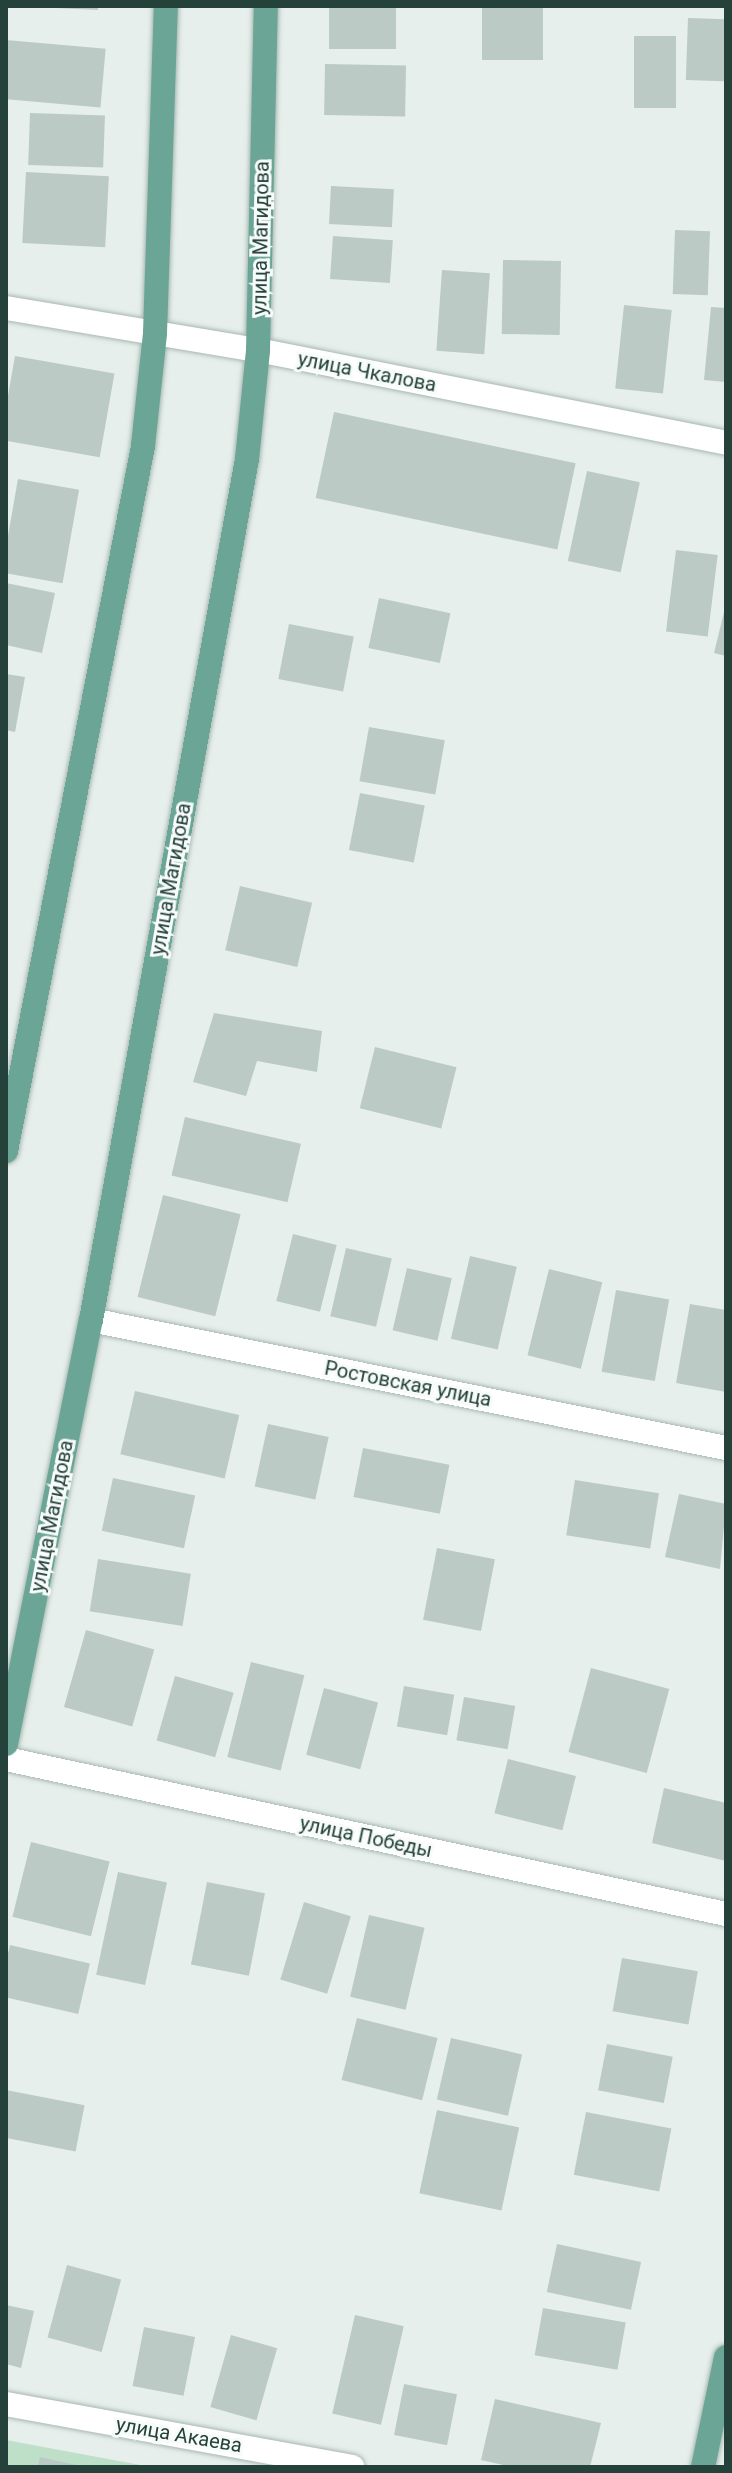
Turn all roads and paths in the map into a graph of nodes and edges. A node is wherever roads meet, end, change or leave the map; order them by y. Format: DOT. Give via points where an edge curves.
graph roads {
  1 [pos="166,6"];
  2 [pos="266,6"];
  3 [pos="6,308"];
  4 [pos="155,333"];
  5 [pos="258,350"];
  6 [pos="726,443"];
  7 [pos="6,1151"];
  8 [pos="91,1320"];
  9 [pos="726,1448"];
  10 [pos="6,1744"];
  11 [pos="6,1759"];
  12 [pos="726,1914"];
  13 [pos="726,2357"];
  14 [pos="6,2404"];
  15 [pos="352,2467"];
  16 [pos="703,2467"];
  1 -- 4 [label="main road"];
  2 -- 5 [label="main road, улица Магидова"];
  3 -- 4 [label="street, улица Чкалова"];
  4 -- 5 [label="street, улица Чкалова"];
  4 -- 7 [label="main road" via="143,446"];
  5 -- 6 [label="street, улица Чкалова"];
  5 -- 8 [label="main road, улица Магидова" via="247,459"];
  8 -- 9 [label="street, Ростовская улица"];
  8 -- 10 [label="main road, улица Магидова"];
  11 -- 12 [label="street, улица Победы"];
  13 -- 16 [label="main road"];
  14 -- 15 [label="street, улица Акаева"];
}
